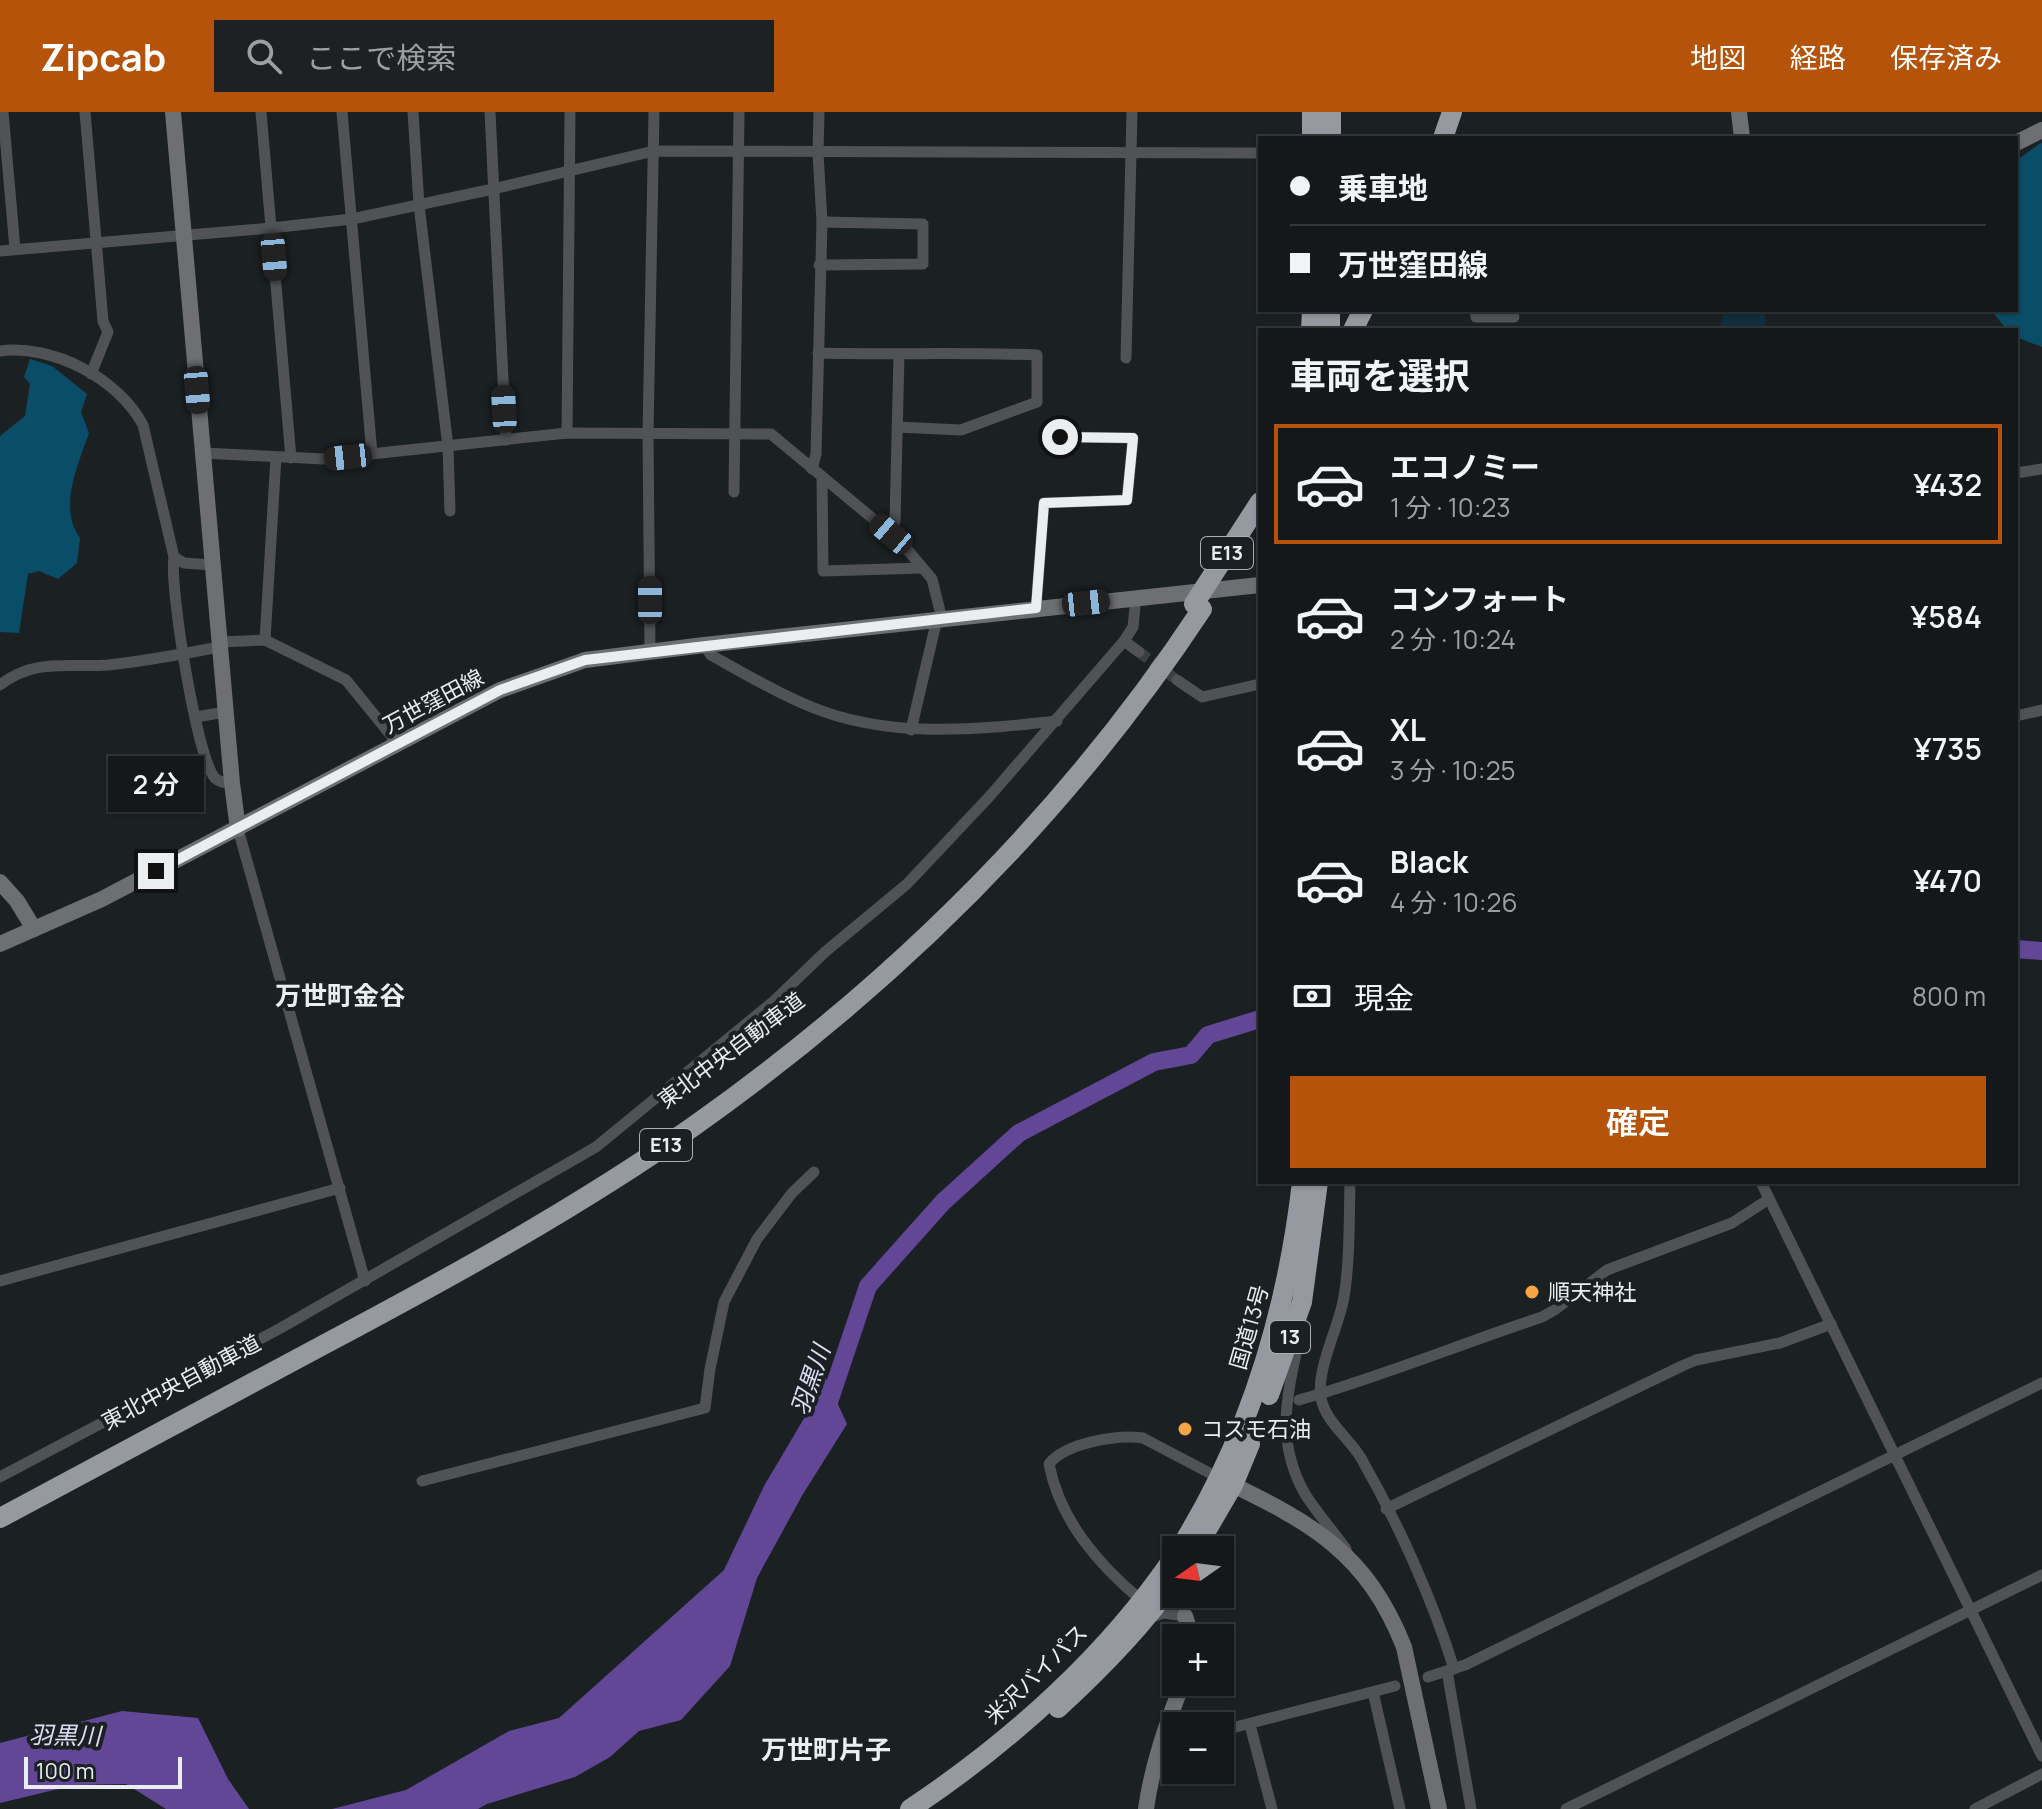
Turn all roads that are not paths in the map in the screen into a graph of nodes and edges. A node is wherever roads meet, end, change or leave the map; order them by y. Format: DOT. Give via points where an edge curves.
graph roads {
  1 [pos="3,112"];
  2 [pos="85,112"];
  3 [pos="173,112"];
  4 [pos="261,112"];
  5 [pos="342,112"];
  6 [pos="413,112"];
  7 [pos="490,112"];
  8 [pos="570,112"];
  9 [pos="654,112"];
  10 [pos="739,112"];
  11 [pos="819,112"];
  12 [pos="1132,112"];
  13 [pos="1312,112"];
  14 [pos="1331,112"];
  15 [pos="1442,112"];
  16 [pos="1452,112"];
  17 [pos="1739,112"];
  18 [pos="2042,130"];
  19 [pos="1312,136"];
  20 [pos="1331,136"];
  21 [pos="1435,136"];
  22 [pos="1444,136"];
  23 [pos="1742,136"];
  24 [pos="2018,142"];
  25 [pos="654,151"];
  26 [pos="738,152"];
  27 [pos="818,153"];
  28 [pos="1258,153"];
  29 [pos="1132,154"];
  30 [pos="569,171"];
  31 [pos="493,189"];
  32 [pos="419,205"];
  33 [pos="352,219"];
  34 [pos="822,222"];
  35 [pos="271,228"];
  36 [pos="184,235"];
  37 [pos="97,242"];
  38 [pos="15,249"];
  39 [pos="0,251"];
  40 [pos="819,265"];
  41 [pos="1475,312"];
  42 [pos="1514,317"];
  43 [pos="0,351"];
  44 [pos="818,353"];
  45 [pos="899,355"];
  46 [pos="1126,358"];
  47 [pos="91,374"];
  48 [pos="897,427"];
  49 [pos="567,433"];
  50 [pos="648,434"];
  51 [pos="736,435"];
  52 [pos="1060,437"];
  53 [pos="506,440"];
  54 [pos="448,447"];
  55 [pos="203,453"];
  56 [pos="372,454"];
  57 [pos="276,457"];
  58 [pos="291,458"];
  59 [pos="2042,469"];
  60 [pos="817,473"];
  61 [pos="2018,473"];
  62 [pos="734,492"];
  63 [pos="1258,505"];
  64 [pos="450,511"];
  65 [pos="1258,523"];
  66 [pos="891,534"];
  67 [pos="174,557"];
  68 [pos="213,565"];
  69 [pos="922,568"];
  70 [pos="1258,585"];
  71 [pos="1136,597"];
  72 [pos="1198,606"];
  73 [pos="1036,608"];
  74 [pos="939,619"];
  75 [pos="265,640"];
  76 [pos="1124,641"];
  77 [pos="219,644"];
  78 [pos="704,645"];
  79 [pos="650,651"];
  80 [pos="1139,652"];
  81 [pos="183,654"];
  82 [pos="1177,680"];
  83 [pos="1258,684"];
  84 [pos="0,685"];
  85 [pos="2042,710"];
  86 [pos="225,712"];
  87 [pos="2018,716"];
  88 [pos="196,717"];
  89 [pos="1057,721"];
  90 [pos="911,730"];
  91 [pos="398,744"];
  92 [pos="232,783"];
  93 [pos="238,829"];
  94 [pos="0,882"];
  95 [pos="34,929"];
  96 [pos="0,944"];
  97 [pos="814,1172"];
  98 [pos="1302,1184"];
  99 [pos="1318,1184"];
  100 [pos="1350,1184"];
  101 [pos="1762,1184"];
  102 [pos="340,1188"];
  103 [pos="1769,1199"];
  104 [pos="0,1281"];
  105 [pos="365,1281"];
  106 [pos="1306,1281"];
  107 [pos="1831,1324"];
  108 [pos="2042,1383"];
  109 [pos="1320,1395"];
  110 [pos="1299,1400"];
  111 [pos="1894,1456"];
  112 [pos="0,1477"];
  113 [pos="422,1481"];
  114 [pos="1226,1481"];
  115 [pos="0,1507"];
  116 [pos="1386,1509"];
  117 [pos="0,1518"];
  118 [pos="1187,1536"];
  119 [pos="1201,1536"];
  120 [pos="1355,1563"];
  121 [pos="2042,1575"];
  122 [pos="1162,1579"];
  123 [pos="1162,1593"];
  124 [pos="1183,1608"];
  125 [pos="1145,1610"];
  126 [pos="1971,1610"];
  127 [pos="1185,1616"];
  128 [pos="1188,1624"];
  129 [pos="1451,1670"];
  130 [pos="1428,1677"];
  131 [pos="1395,1686"];
  132 [pos="1373,1692"];
  133 [pos="1250,1725"];
  134 [pos="1234,1728"];
  135 [pos="2042,1756"];
  136 [pos="1162,1760"];
  137 [pos="2042,1774"];
  138 [pos="910,1809"];
  139 [pos="934,1809"];
  140 [pos="1146,1809"];
  141 [pos="1272,1809"];
  142 [pos="1400,1809"];
  143 [pos="1439,1809"];
  144 [pos="1471,1809"];
  145 [pos="1566,1809"];
  146 [pos="1975,1809"];
  1 -- 38 [label="street"];
  2 -- 37 [label="street"];
  3 -- 36 [label="street"];
  4 -- 35 [label="street"];
  5 -- 33 [label="street"];
  6 -- 32 [label="street"];
  7 -- 31 [label="street"];
  8 -- 30 [label="street"];
  9 -- 25 [label="street"];
  10 -- 26 [label="street"];
  11 -- 27 [label="street"];
  12 -- 29 [label="street"];
  13 -- 19 [label="highway"];
  14 -- 20 [label="highway"];
  15 -- 21 [label="highway"];
  16 -- 22 [label="highway"];
  17 -- 23 [label="street"];
  18 -- 24 [label="street"];
  25 -- 26 [label="street"];
  25 -- 30 [label="street"];
  25 -- 50 [label="street"];
  26 -- 27 [label="street"];
  26 -- 51 [label="street"];
  27 -- 29 [label="street"];
  27 -- 34 [label="street"];
  28 -- 29 [label="street"];
  29 -- 46 [label="street"];
  30 -- 31 [label="street"];
  30 -- 49 [label="street"];
  31 -- 32 [label="street"];
  31 -- 53 [label="street"];
  32 -- 33 [label="street"];
  32 -- 54 [label="street"];
  33 -- 35 [label="street"];
  33 -- 56 [label="street"];
  34 -- 40 [label="street"];
  34 -- 40 [label="street" via="923,224 923,264"];
  35 -- 36 [label="street"];
  35 -- 58 [label="street"];
  36 -- 37 [label="street"];
  36 -- 55 [label="street"];
  37 -- 38 [label="street"];
  37 -- 47 [label="street" via="108,332"];
  38 -- 39 [label="street"];
  40 -- 44 [label="street"];
  41 -- 42 [label="street" via="1476,317"];
  43 -- 47 [label="street" via="35,350"];
  44 -- 45 [label="street"];
  44 -- 60 [label="street"];
  45 -- 48 [label="street"];
  45 -- 48 [label="street" via="1037,355 1037,402 961,430"];
  47 -- 67 [label="street" via="128,401 143,425"];
  48 -- 66 [label="street"];
  49 -- 50 [label="street"];
  49 -- 53 [label="street"];
  50 -- 51 [label="street"];
  50 -- 79 [label="street"];
  51 -- 60 [label="street" via="771,434"];
  51 -- 62 [label="street"];
  52 -- 73 [label="street" via="1133,438 1127,500 1044,503"];
  53 -- 54 [label="street"];
  54 -- 56 [label="street"];
  54 -- 64 [label="street"];
  55 -- 57 [label="street"];
  55 -- 68 [label="street"];
  56 -- 58 [label="street"];
  57 -- 58 [label="street"];
  57 -- 75 [label="street"];
  59 -- 61 [label="street"];
  60 -- 66 [label="street"];
  60 -- 69 [label="street" via="823,571"];
  63 -- 72 [label="highway, 東北中央自動車道 / E13, bridge"];
  65 -- 72 [label="highway, 東北中央自動車道 / E13"];
  66 -- 69 [label="street"];
  67 -- 68 [label="street"];
  67 -- 81 [label="street"];
  68 -- 77 [label="street"];
  69 -- 74 [label="street" via="932,579"];
  70 -- 71 [label="street, 万世窪田線"];
  71 -- 73 [label="street, 万世窪田線"];
  71 -- 76 [label="street" via="1133,627"];
  72 -- 115 [label="highway, 東北中央自動車道 / E13" via="1099,731 937,909 870,971 684,1118 536,1213 376,1304"];
  72 -- 117 [label="highway, 東北中央自動車道 / E13" via="1136,704 1010,852 875,983 770,1070 613,1180 481,1259"];
  73 -- 74 [label="street, 万世窪田線"];
  74 -- 78 [label="street, 万世窪田線"];
  74 -- 90 [label="street"];
  75 -- 77 [label="street"];
  75 -- 91 [label="street" via="346,680"];
  76 -- 80 [label="street"];
  76 -- 89 [label="street"];
  77 -- 81 [label="street"];
  77 -- 86 [label="street"];
  78 -- 79 [label="street, 万世窪田線"];
  78 -- 90 [label="street" via="711,655 810,707"];
  79 -- 91 [label="street, 万世窪田線" via="550,671 500,690"];
  81 -- 84 [label="street" via="106,665 40,666"];
  81 -- 88 [label="street"];
  82 -- 83 [label="street" via="1202,697"];
  85 -- 87 [label="street"];
  86 -- 88 [label="street"];
  86 -- 92 [label="street"];
  88 -- 92 [label="street" via="215,778"];
  89 -- 90 [label="street"];
  89 -- 105 [label="street" via="907,884 638,1114 596,1147"];
  91 -- 93 [label="street, 万世窪田線"];
  92 -- 93 [label="street"];
  93 -- 95 [label="street, 万世窪田線"];
  93 -- 102 [label="street"];
  94 -- 95 [label="street"];
  95 -- 96 [label="street, 万世窪田線"];
  97 -- 113 [label="street" via="757,1239 724,1302 705,1408"];
  98 -- 114 [label="highway, 国道13号 / 13" via="1272,1341"];
  99 -- 106 [label="highway, 国道13号 / 13"];
  100 -- 109 [label="street" via="1344,1293"];
  101 -- 103 [label="street"];
  102 -- 104 [label="street"];
  102 -- 105 [label="street"];
  103 -- 107 [label="street"];
  103 -- 109 [label="street" via="1732,1223 1607,1270 1542,1317"];
  105 -- 112 [label="street"];
  106 -- 114 [label="highway, 国道13号 / 13" via="1287,1344"];
  106 -- 120 [label="street" via="1285,1410 1286,1441 1305,1494"];
  107 -- 111 [label="street"];
  107 -- 116 [label="street" via="1780,1343 1696,1360"];
  108 -- 111 [label="street"];
  109 -- 110 [label="street"];
  109 -- 116 [label="street"];
  111 -- 126 [label="street"];
  111 -- 129 [label="street"];
  114 -- 118 [label="highway, 米沢バイパス / 13"];
  114 -- 119 [label="highway, 13"];
  114 -- 120 [label="street" via="1311,1528"];
  114 -- 125 [label="street" via="1131,1436 1086,1443 1049,1464 1082,1541"];
  116 -- 129 [label="street" via="1438,1619"];
  120 -- 143 [label="street" via="1383,1602 1404,1647"];
  121 -- 126 [label="street"];
  122 -- 125 [label="highway, 米沢バイパス / 13"];
  123 -- 125 [label="highway, 米沢バイパス / 13"];
  124 -- 127 [label="street"];
  125 -- 127 [label="street"];
  125 -- 138 [label="highway, 米沢バイパス / 13" via="974,1763"];
  125 -- 139 [label="highway, 米沢バイパス / 13" via="1110,1661 1037,1728"];
  126 -- 135 [label="street"];
  126 -- 145 [label="street"];
  127 -- 128 [label="street"];
  129 -- 130 [label="street"];
  129 -- 144 [label="street"];
  131 -- 132 [label="street"];
  132 -- 133 [label="street"];
  132 -- 142 [label="street"];
  133 -- 134 [label="street"];
  133 -- 141 [label="street"];
  136 -- 140 [label="street"];
  137 -- 146 [label="street"];
}
